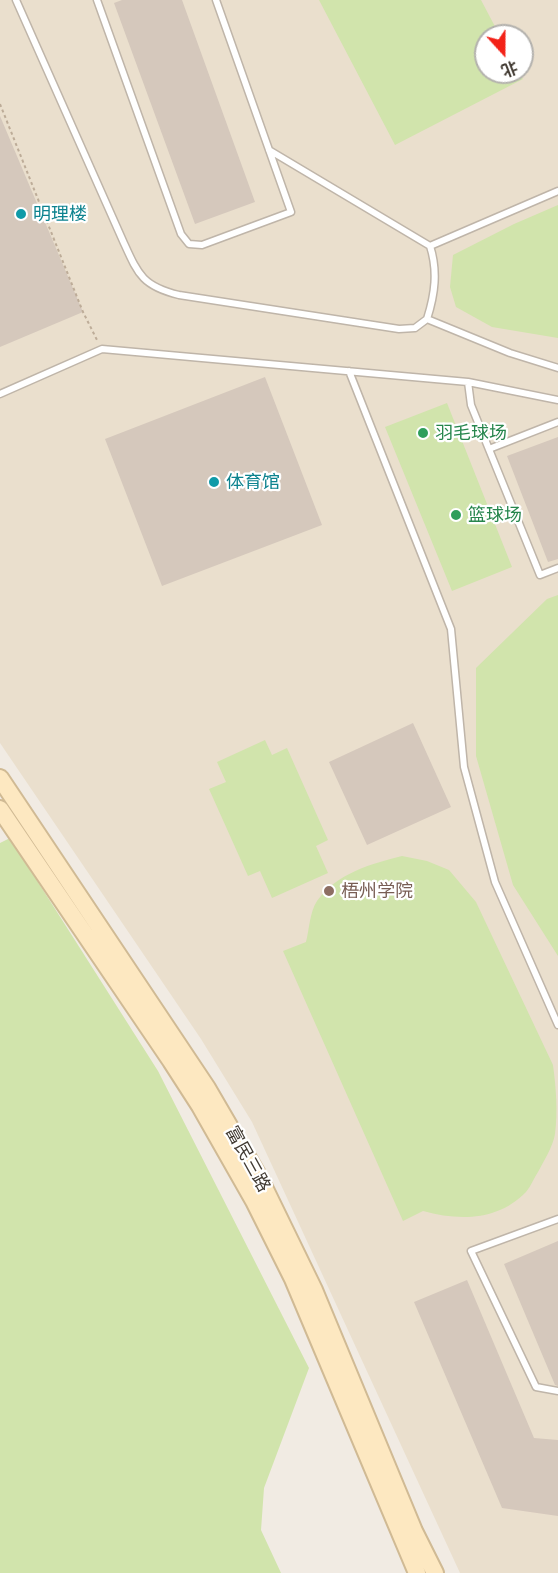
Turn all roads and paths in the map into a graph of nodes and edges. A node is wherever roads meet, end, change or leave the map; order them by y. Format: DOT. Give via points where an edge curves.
graph roads {
  1 [pos="16,0"];
  2 [pos="97,0"];
  3 [pos="216,0"];
  4 [pos="0,105"];
  5 [pos="269,150"];
  6 [pos="558,191"];
  7 [pos="430,246"];
  8 [pos="427,319"];
  9 [pos="102,349"];
  10 [pos="558,368"];
  11 [pos="350,371"];
  12 [pos="468,382"];
  13 [pos="0,394"];
  14 [pos="558,400"];
  15 [pos="558,422"];
  16 [pos="489,449"];
  17 [pos="558,568"];
  18 [pos="0,778"];
  19 [pos="0,809"];
  20 [pos="558,1025"];
  21 [pos="558,1219"];
  22 [pos="558,1391"];
  23 [pos="417,1573"];
  24 [pos="435,1573"];
  1 -- 8 [label="lane" via="123,242 144,279 159,290 179,295 366,326 415,328"];
  2 -- 5 [label="lane" via="181,234 189,244 202,245 291,212"];
  3 -- 5 [label="lane"];
  4 -- 9 [label="path" via="83,312"];
  5 -- 7 [label="lane"];
  6 -- 7 [label="lane"];
  7 -- 8 [label="lane" via="436,277"];
  8 -- 10 [label="lane"];
  9 -- 11 [label="lane"];
  9 -- 13 [label="lane"];
  11 -- 12 [label="lane"];
  11 -- 20 [label="lane" via="451,629 464,767 495,882"];
  12 -- 14 [label="lane"];
  12 -- 16 [label="lane" via="471,405"];
  15 -- 16 [label="lane"];
  16 -- 17 [label="lane" via="540,575"];
  18 -- 24 [label="main road, 富民三路" via="201,1078 260,1179 314,1290"];
  19 -- 23 [label="main road, 富民三路" via="171,1061 254,1201 293,1279"];
  21 -- 22 [label="lane" via="471,1251 536,1387"];
}
